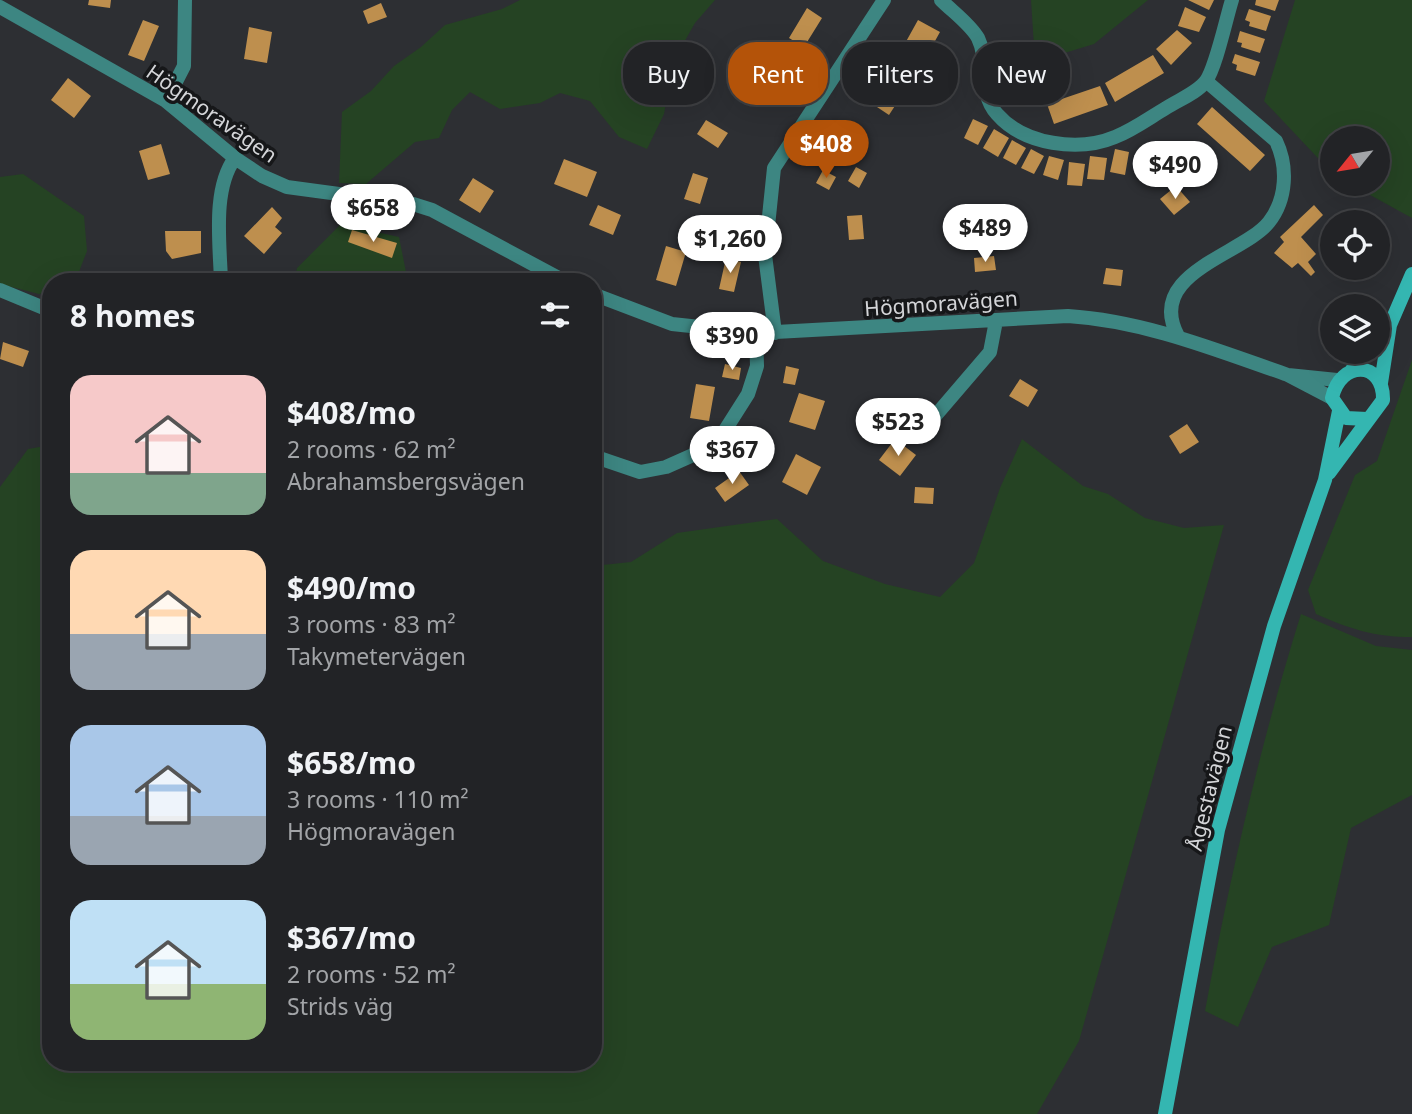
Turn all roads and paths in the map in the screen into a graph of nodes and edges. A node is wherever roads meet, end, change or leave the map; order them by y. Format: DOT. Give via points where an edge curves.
graph roads {
  1 [pos="185,0"];
  2 [pos="884,0"];
  3 [pos="942,0"];
  4 [pos="1232,0"];
  5 [pos="0,7"];
  6 [pos="1206,81"];
  7 [pos="166,101"];
  8 [pos="235,158"];
  9 [pos="221,273"];
  10 [pos="549,273"];
  11 [pos="1412,274"];
  12 [pos="0,290"];
  13 [pos="602,297"];
  14 [pos="42,307"];
  15 [pos="996,321"];
  16 [pos="1390,325"];
  17 [pos="756,333"];
  18 [pos="775,333"];
  19 [pos="1178,336"];
  20 [pos="1357,364"];
  21 [pos="1384,364"];
  22 [pos="1351,371"];
  23 [pos="1288,375"];
  24 [pos="1337,380"];
  25 [pos="1381,383"];
  26 [pos="1335,404"];
  27 [pos="936,415"];
  28 [pos="1367,419"];
  29 [pos="602,459"];
  30 [pos="1325,480"];
  31 [pos="1165,1114"];
  1 -- 7 [label="street" via="184,66"];
  2 -- 18 [label="street" via="774,168 765,255"];
  3 -- 6 [label="street" via="977,37 990,105 1014,128 1033,137 1080,145 1113,138"];
  4 -- 6 [label="street"];
  5 -- 7 [label="street, Högmoravägen"];
  6 -- 19 [label="street" via="1276,141 1285,178 1268,224 1187,279 1172,303"];
  7 -- 8 [label="street, Högmoravägen"];
  8 -- 9 [label="street" via="227,168 221,204"];
  8 -- 10 [label="street, Högmoravägen" via="287,187 432,210"];
  11 -- 16 [label="main road, Ågestavägen"];
  12 -- 14 [label="street"];
  13 -- 17 [label="street, Högmoravägen" via="672,324"];
  15 -- 18 [label="street, Högmoravägen"];
  15 -- 19 [label="street, Högmoravägen" via="1096,318"];
  15 -- 27 [label="street" via="990,352"];
  17 -- 18 [label="street, Högmoravägen"];
  17 -- 29 [label="street" via="757,366 748,394 722,435 675,463 640,472"];
  19 -- 23 [label="street, Högmoravägen"];
  20 -- 22 [label="main road"];
  21 -- 25 [label="main road, Ågestavägen"];
  22 -- 24 [label="main road"];
  22 -- 25 [label="main road" via="1373,373"];
  23 -- 24 [label="street, Högmoravägen"];
  23 -- 26 [label="street, Högmoravägen"];
  24 -- 26 [label="main road, Ågestavägen"];
  25 -- 28 [label="main road, Ågestavägen" via="1380,408"];
  26 -- 28 [label="main road" via="1346,418"];
  26 -- 30 [label="main road, Ågestavägen"];
  28 -- 30 [label="main road, Ågestavägen"];
  30 -- 31 [label="main road, Ågestavägen" via="1274,626 1218,830"];
}
